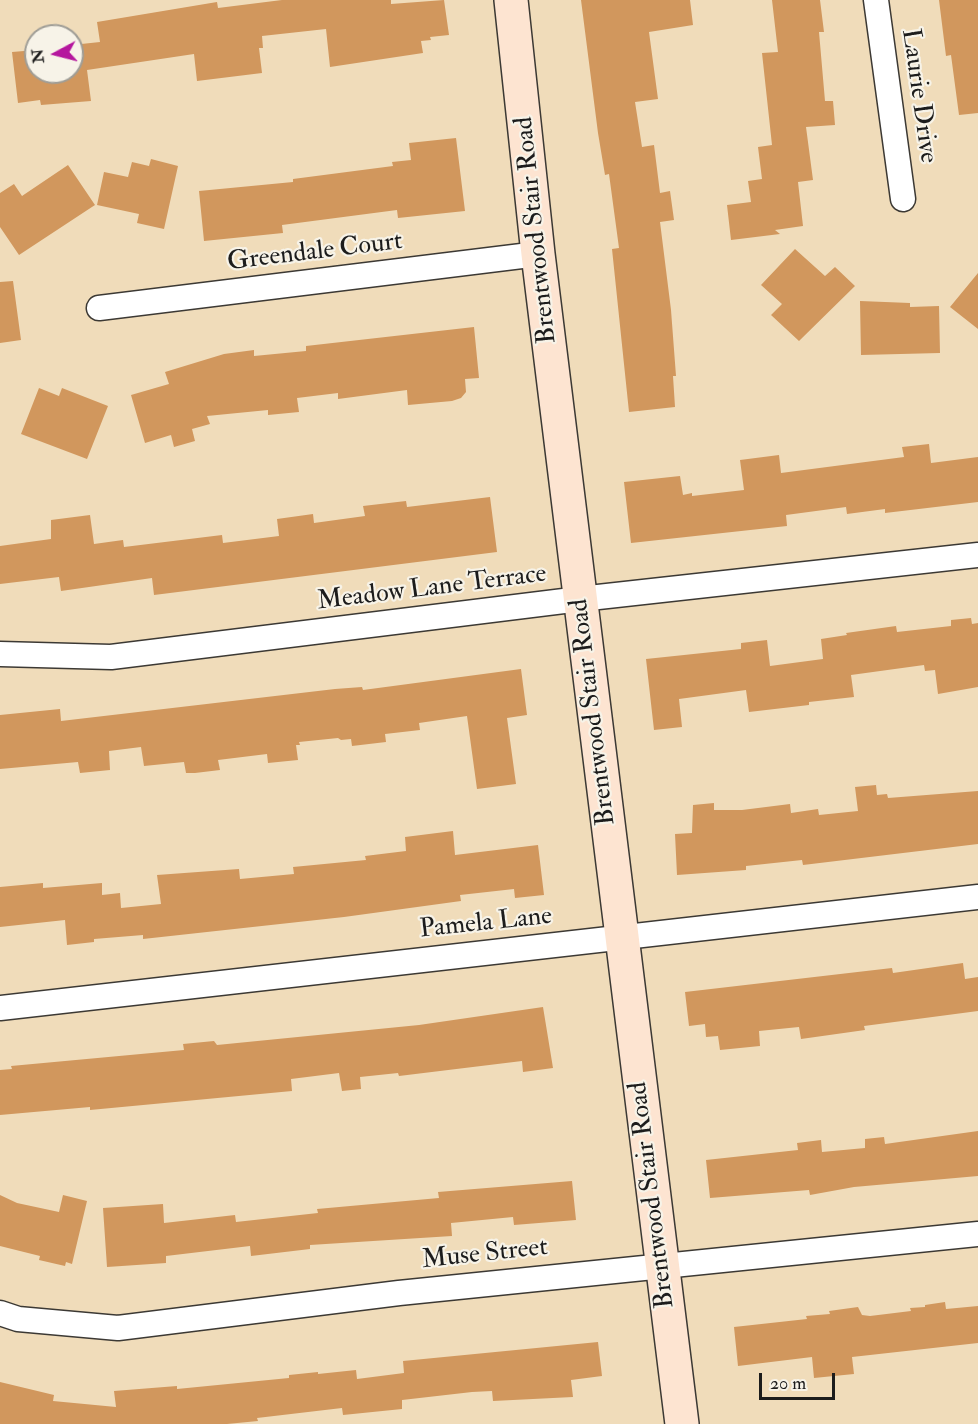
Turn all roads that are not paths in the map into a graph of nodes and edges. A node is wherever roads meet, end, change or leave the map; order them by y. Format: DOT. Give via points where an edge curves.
graph roads {
  1 [pos="512,0"];
  2 [pos="876,0"];
  3 [pos="903,199"];
  4 [pos="538,254"];
  5 [pos="99,308"];
  6 [pos="978,555"];
  7 [pos="580,599"];
  8 [pos="0,654"];
  9 [pos="978,897"];
  10 [pos="622,938"];
  11 [pos="0,1008"];
  12 [pos="978,1234"];
  13 [pos="662,1266"];
  14 [pos="0,1313"];
  15 [pos="682,1424"];
  1 -- 4 [label="main road, Brentwood Stair Road"];
  2 -- 3 [label="street, Laurie Drive"];
  4 -- 5 [label="street, Greendale Court"];
  4 -- 7 [label="main road, Brentwood Stair Road"];
  6 -- 7 [label="street, Meadow Lane Terrace"];
  7 -- 8 [label="street, Meadow Lane Terrace" via="111,657"];
  7 -- 10 [label="main road, Brentwood Stair Road"];
  9 -- 10 [label="street, Pamela Lane"];
  10 -- 11 [label="street, Pamela Lane"];
  10 -- 13 [label="main road, Brentwood Stair Road"];
  12 -- 13 [label="street, Muse Street"];
  13 -- 14 [label="street, Muse Street" via="118,1328 18,1319"];
  13 -- 15 [label="main road, Brentwood Stair Road"];
}
